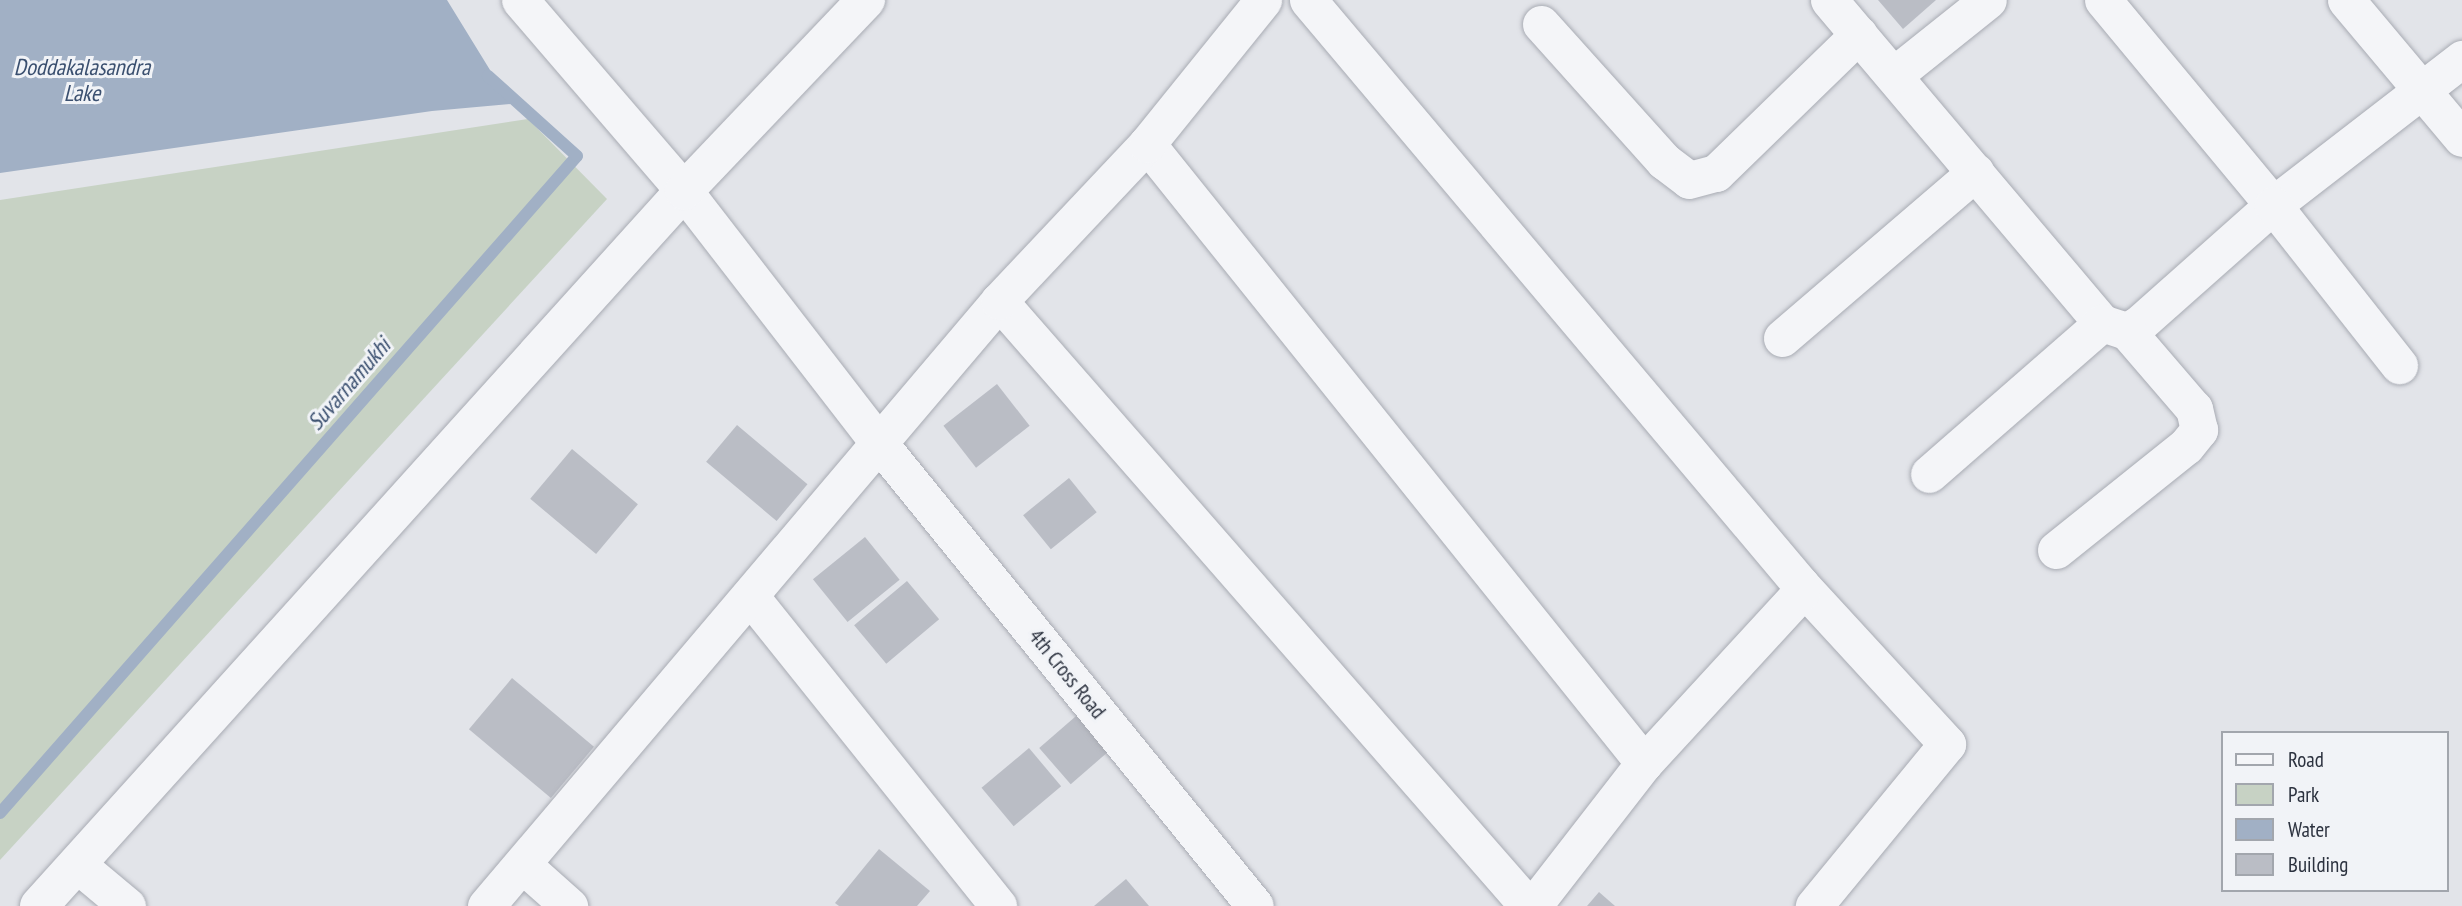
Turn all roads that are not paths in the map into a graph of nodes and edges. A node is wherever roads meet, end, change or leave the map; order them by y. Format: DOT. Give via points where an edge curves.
graph roads {
  1 [pos="520,0"];
  2 [pos="866,0"];
  3 [pos="1263,0"];
  4 [pos="1308,0"];
  5 [pos="1829,0"];
  6 [pos="1988,0"];
  7 [pos="2103,0"];
  8 [pos="2346,0"];
  9 [pos="1541,24"];
  10 [pos="1859,34"];
  11 [pos="2462,59"];
  12 [pos="1894,75"];
  13 [pos="2421,90"];
  14 [pos="2462,138"];
  15 [pos="1147,144"];
  16 [pos="1976,172"];
  17 [pos="684,191"];
  18 [pos="2273,205"];
  19 [pos="999,300"];
  20 [pos="2114,327"];
  21 [pos="1782,338"];
  22 [pos="2399,365"];
  23 [pos="879,443"];
  24 [pos="1929,474"];
  25 [pos="2056,550"];
  26 [pos="1801,585"];
  27 [pos="750,596"];
  28 [pos="1644,763"];
  29 [pos="78,865"];
  30 [pos="523,865"];
  31 [pos="39,906"];
  32 [pos="127,906"];
  33 [pos="486,906"];
  34 [pos="569,906"];
  35 [pos="998,906"];
  36 [pos="1255,906"];
  37 [pos="1528,906"];
  38 [pos="1533,906"];
  39 [pos="1814,906"];
  1 -- 17 [label="street, 4th Cross Road"];
  2 -- 17 [label="street"];
  3 -- 15 [label="street"];
  4 -- 26 [label="street"];
  5 -- 10 [label="street"];
  6 -- 12 [label="street"];
  7 -- 18 [label="street"];
  8 -- 13 [label="street"];
  9 -- 10 [label="street" via="1664,161 1689,180 1716,173"];
  10 -- 12 [label="street"];
  11 -- 13 [label="street"];
  12 -- 16 [label="street"];
  13 -- 14 [label="street"];
  13 -- 18 [label="street"];
  15 -- 19 [label="street"];
  15 -- 28 [label="street"];
  16 -- 20 [label="street"];
  16 -- 21 [label="street"];
  17 -- 23 [label="street, 4th Cross Road"];
  17 -- 29 [label="street"];
  18 -- 20 [label="street" via="2139,324"];
  18 -- 22 [label="street"];
  19 -- 23 [label="street"];
  19 -- 37 [label="street"];
  20 -- 24 [label="street"];
  20 -- 25 [label="street" via="2194,409 2199,430 2186,446"];
  23 -- 27 [label="street"];
  23 -- 36 [label="street, 4th Cross Road"];
  26 -- 28 [label="street" via="1801,592"];
  26 -- 39 [label="street" via="1947,744"];
  27 -- 30 [label="street"];
  27 -- 35 [label="street"];
  28 -- 38 [label="street"];
  29 -- 31 [label="street"];
  29 -- 32 [label="street"];
  30 -- 33 [label="street"];
  30 -- 34 [label="street"];
}
